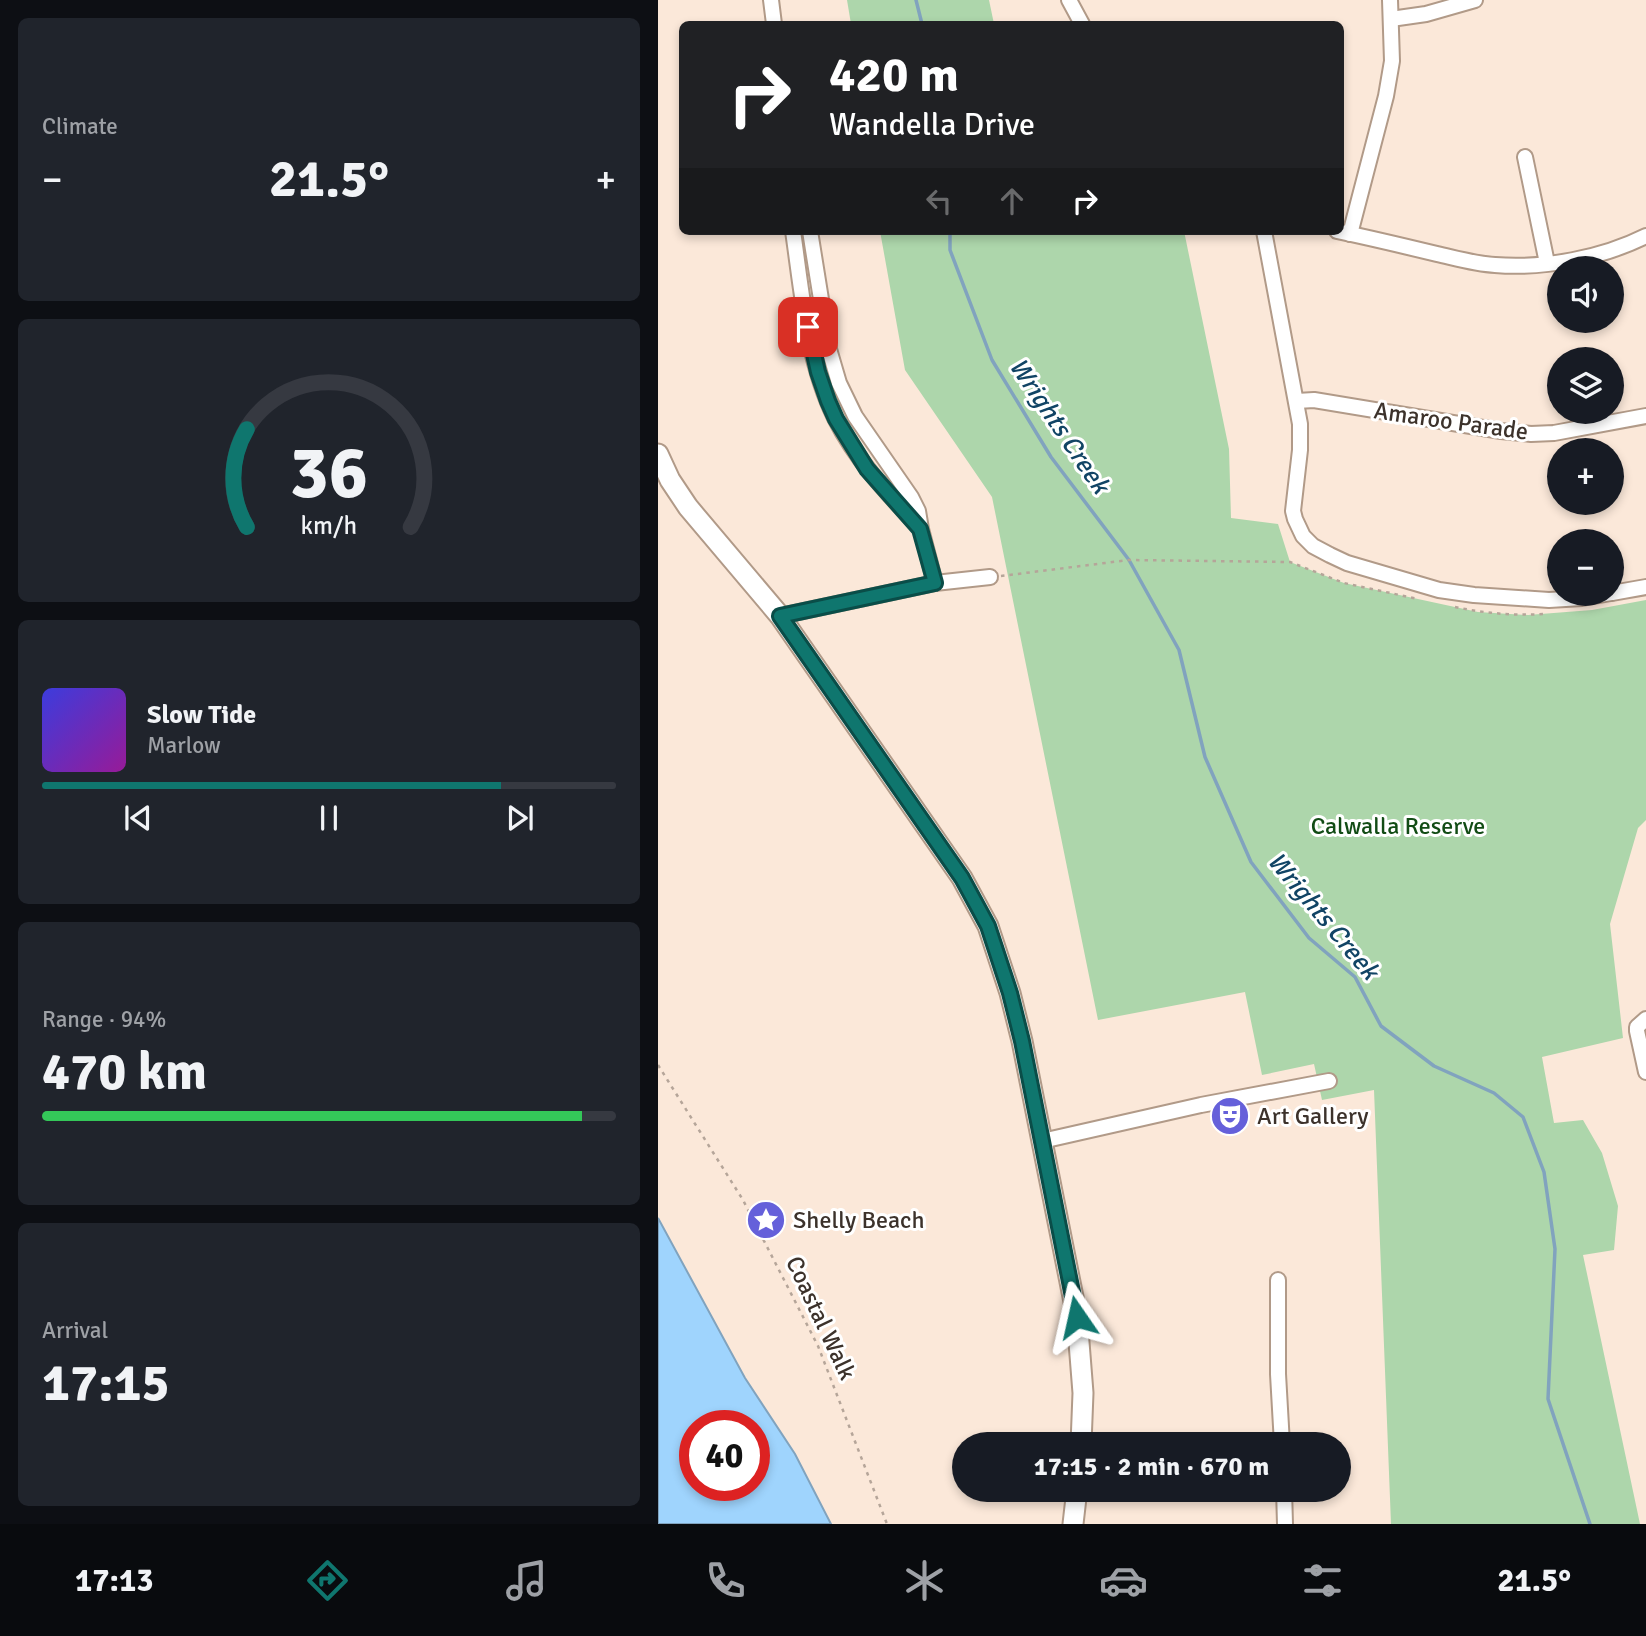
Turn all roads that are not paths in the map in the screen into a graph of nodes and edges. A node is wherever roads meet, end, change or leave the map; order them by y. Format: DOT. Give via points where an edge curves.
graph roads {
  1 [pos="771,0"];
  2 [pos="1069,0"];
  3 [pos="1390,0"];
  4 [pos="1475,0"];
  5 [pos="1391,19"];
  6 [pos="774,21"];
  7 [pos="1080,21"];
  8 [pos="1525,157"];
  9 [pos="1344,232"];
  10 [pos="794,235"];
  11 [pos="811,235"];
  12 [pos="1267,235"];
  13 [pos="1646,236"];
  14 [pos="1592,256"];
  15 [pos="1547,263"];
  16 [pos="1297,401"];
  17 [pos="1646,416"];
  18 [pos="658,454"];
  19 [pos="920,529"];
  20 [pos="990,578"];
  21 [pos="935,583"];
  22 [pos="1646,587"];
  23 [pos="1624,591"];
  24 [pos="1547,600"];
  25 [pos="780,616"];
  26 [pos="1642,1025"];
  27 [pos="1646,1072"];
  28 [pos="1329,1081"];
  29 [pos="1042,1141"];
  30 [pos="1278,1280"];
  31 [pos="1081,1432"];
  32 [pos="1281,1432"];
  33 [pos="1076,1502"];
  34 [pos="1284,1502"];
  35 [pos="1073,1524"];
  36 [pos="1285,1524"];
  1 -- 6 [label="street"];
  2 -- 7 [label="street"];
  3 -- 5 [label="street"];
  4 -- 5 [label="street"];
  5 -- 9 [label="street" via="1387,96"];
  8 -- 15 [label="street"];
  9 -- 15 [label="street" via="1493,265"];
  10 -- 19 [label="street" via="808,327 828,401 867,469"];
  11 -- 19 [label="street" via="839,383 855,416 911,497"];
  12 -- 16 [label="street"];
  13 -- 14 [label="street"];
  16 -- 17 [label="street, Amaroo Parade" via="1531,434"];
  16 -- 24 [label="street" via="1301,437 1293,511 1297,526 1313,546 1347,563 1439,590"];
  18 -- 25 [label="street" via="688,507"];
  19 -- 21 [label="street"];
  20 -- 21 [label="street"];
  21 -- 25 [label="street"];
  22 -- 23 [label="street"];
  25 -- 29 [label="street" via="962,878 988,926 1010,993"];
  26 -- 27 [label="street"];
  28 -- 29 [label="street"];
  29 -- 31 [label="street" via="1077,1317"];
  30 -- 32 [label="street"];
  33 -- 35 [label="street"];
  34 -- 36 [label="street"];
}
